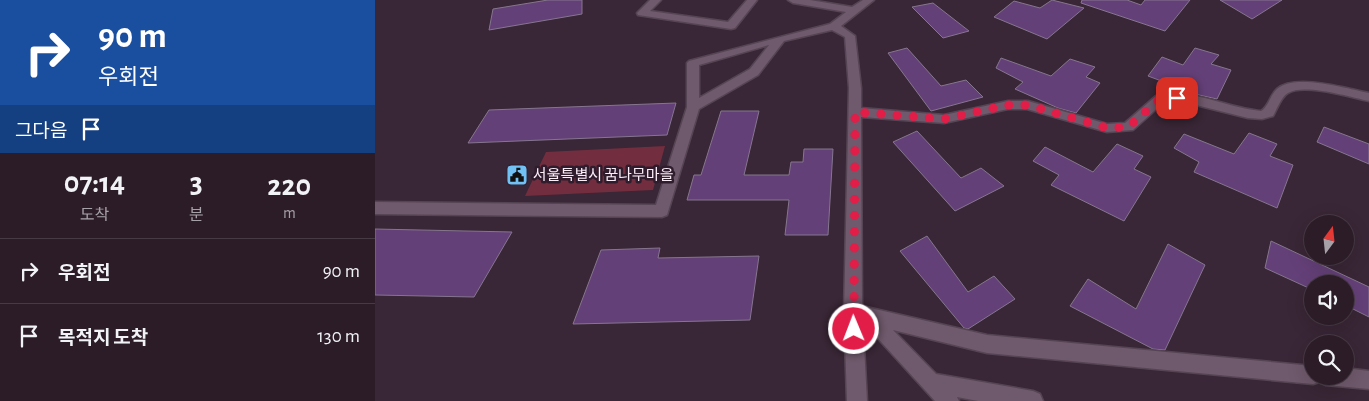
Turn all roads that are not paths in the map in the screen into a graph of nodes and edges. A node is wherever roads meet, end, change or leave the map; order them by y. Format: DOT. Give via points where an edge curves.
graph roads {
  1 [pos="656,0"];
  2 [pos="752,0"];
  3 [pos="793,0"];
  4 [pos="869,0"];
  5 [pos="855,11"];
  6 [pos="834,26"];
  7 [pos="780,39"];
  8 [pos="1369,97"];
  9 [pos="693,107"];
  10 [pos="855,112"];
  11 [pos="375,208"];
  12 [pos="853,312"];
  13 [pos="1304,374"];
  14 [pos="1354,379"];
  15 [pos="1369,380"];
  16 [pos="931,383"];
  17 [pos="857,401"];
  18 [pos="949,401"];
  19 [pos="1033,401"];
  1 -- 2 [label="street" via="642,13 731,26"];
  3 -- 5 [label="street"];
  4 -- 5 [label="street"];
  5 -- 6 [label="street"];
  6 -- 7 [label="street"];
  6 -- 10 [label="street" via="850,36"];
  7 -- 9 [label="street" via="754,72"];
  7 -- 9 [label="street" via="693,63"];
  8 -- 10 [label="street" via="1313,86 1293,86 1282,91 1268,113 1261,115 1196,100 1160,99 1128,127 1107,128 1028,105 1008,105 944,119"];
  9 -- 11 [label="street" via="662,211"];
  10 -- 12 [label="street"];
  12 -- 13 [label="street" via="987,344"];
  12 -- 16 [label="street" via="879,326"];
  12 -- 17 [label="street"];
  14 -- 15 [label="street"];
  16 -- 18 [label="street"];
  16 -- 19 [label="street"];
}
